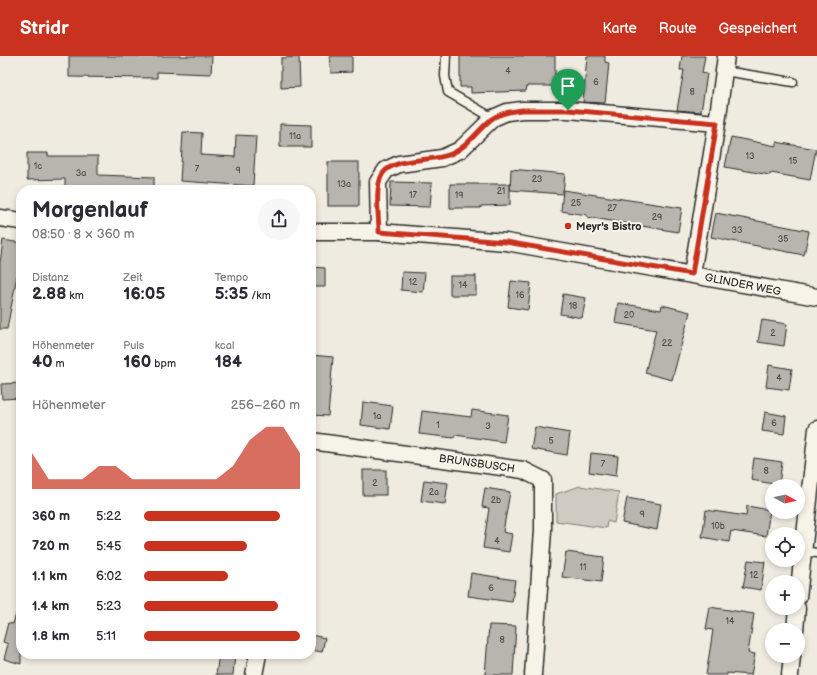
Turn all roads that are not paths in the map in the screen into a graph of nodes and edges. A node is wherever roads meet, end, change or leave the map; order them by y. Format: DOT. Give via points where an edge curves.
graph roads {
  1 [pos="446,56"];
  2 [pos="725,64"];
  3 [pos="793,82"];
  4 [pos="494,118"];
  5 [pos="717,123"];
  6 [pos="0,218"];
  7 [pos="16,220"];
  8 [pos="316,232"];
  9 [pos="379,232"];
  10 [pos="692,274"];
  11 [pos="817,297"];
  12 [pos="817,429"];
  13 [pos="316,442"];
  14 [pos="810,552"];
  15 [pos="804,575"];
  16 [pos="257,659"];
  17 [pos="791,663"];
  18 [pos="254,675"];
  19 [pos="533,675"];
  20 [pos="790,675"];
  1 -- 4 [label="lane" via="445,76 448,92"];
  2 -- 3 [label="lane"];
  2 -- 5 [label="street"];
  4 -- 5 [label="street" via="507,112 522,110 568,110"];
  4 -- 9 [label="street" via="460,150 442,158 399,164 386,170 378,182"];
  5 -- 10 [label="street"];
  6 -- 7 [label="street"];
  8 -- 9 [label="street, GLINDER WEG"];
  9 -- 10 [label="street, GLINDER WEG" via="506,242"];
  10 -- 11 [label="street, GLINDER WEG"];
  12 -- 14 [label="street"];
  13 -- 19 [label="street, BRUNSBUSCH" via="523,470 543,480 543,530"];
  14 -- 15 [label="street"];
  16 -- 18 [label="street"];
  17 -- 20 [label="street"];
}
